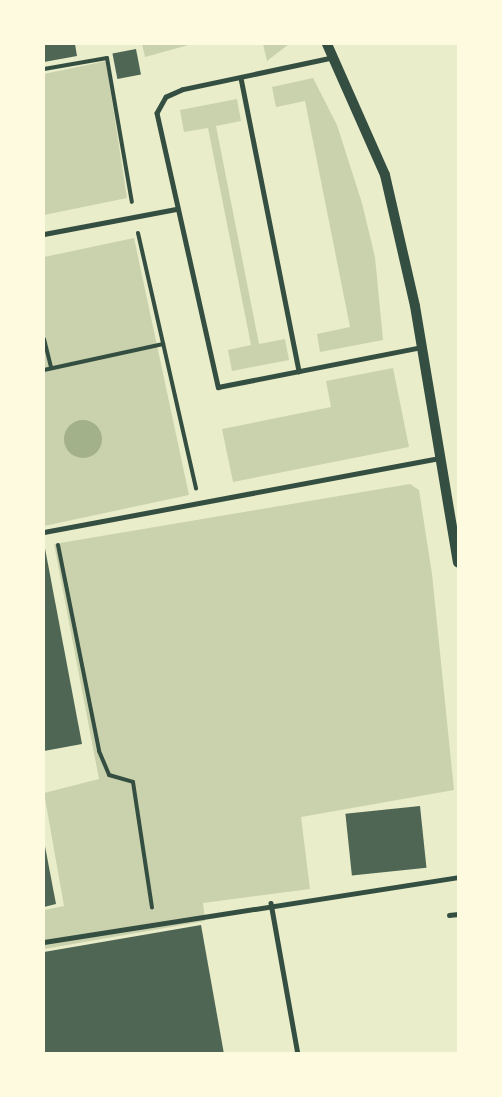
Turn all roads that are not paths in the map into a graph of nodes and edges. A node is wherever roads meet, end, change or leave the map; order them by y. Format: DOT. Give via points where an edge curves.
graph roads {
  1 [pos="327,44"];
  2 [pos="336,57"];
  3 [pos="242,78"];
  4 [pos="176,209"];
  5 [pos="44,234"];
  6 [pos="422,347"];
  7 [pos="299,371"];
  8 [pos="441,458"];
  9 [pos="44,532"];
  10 [pos="459,562"];
  11 [pos="459,877"];
  12 [pos="271,903"];
  13 [pos="459,914"];
  14 [pos="449,915"];
  15 [pos="44,942"];
  16 [pos="298,1053"];
  1 -- 2 [label="street"];
  2 -- 3 [label="lane"];
  2 -- 6 [label="street" via="385,174"];
  3 -- 4 [label="lane" via="182,90 160,105 156,122"];
  3 -- 7 [label="lane"];
  4 -- 5 [label="lane"];
  4 -- 7 [label="lane" via="218,387"];
  6 -- 7 [label="lane"];
  6 -- 8 [label="street"];
  8 -- 9 [label="lane" via="199,499"];
  8 -- 10 [label="street"];
  11 -- 12 [label="lane"];
  12 -- 15 [label="lane"];
  12 -- 16 [label="lane"];
  13 -- 14 [label="lane"];
}
